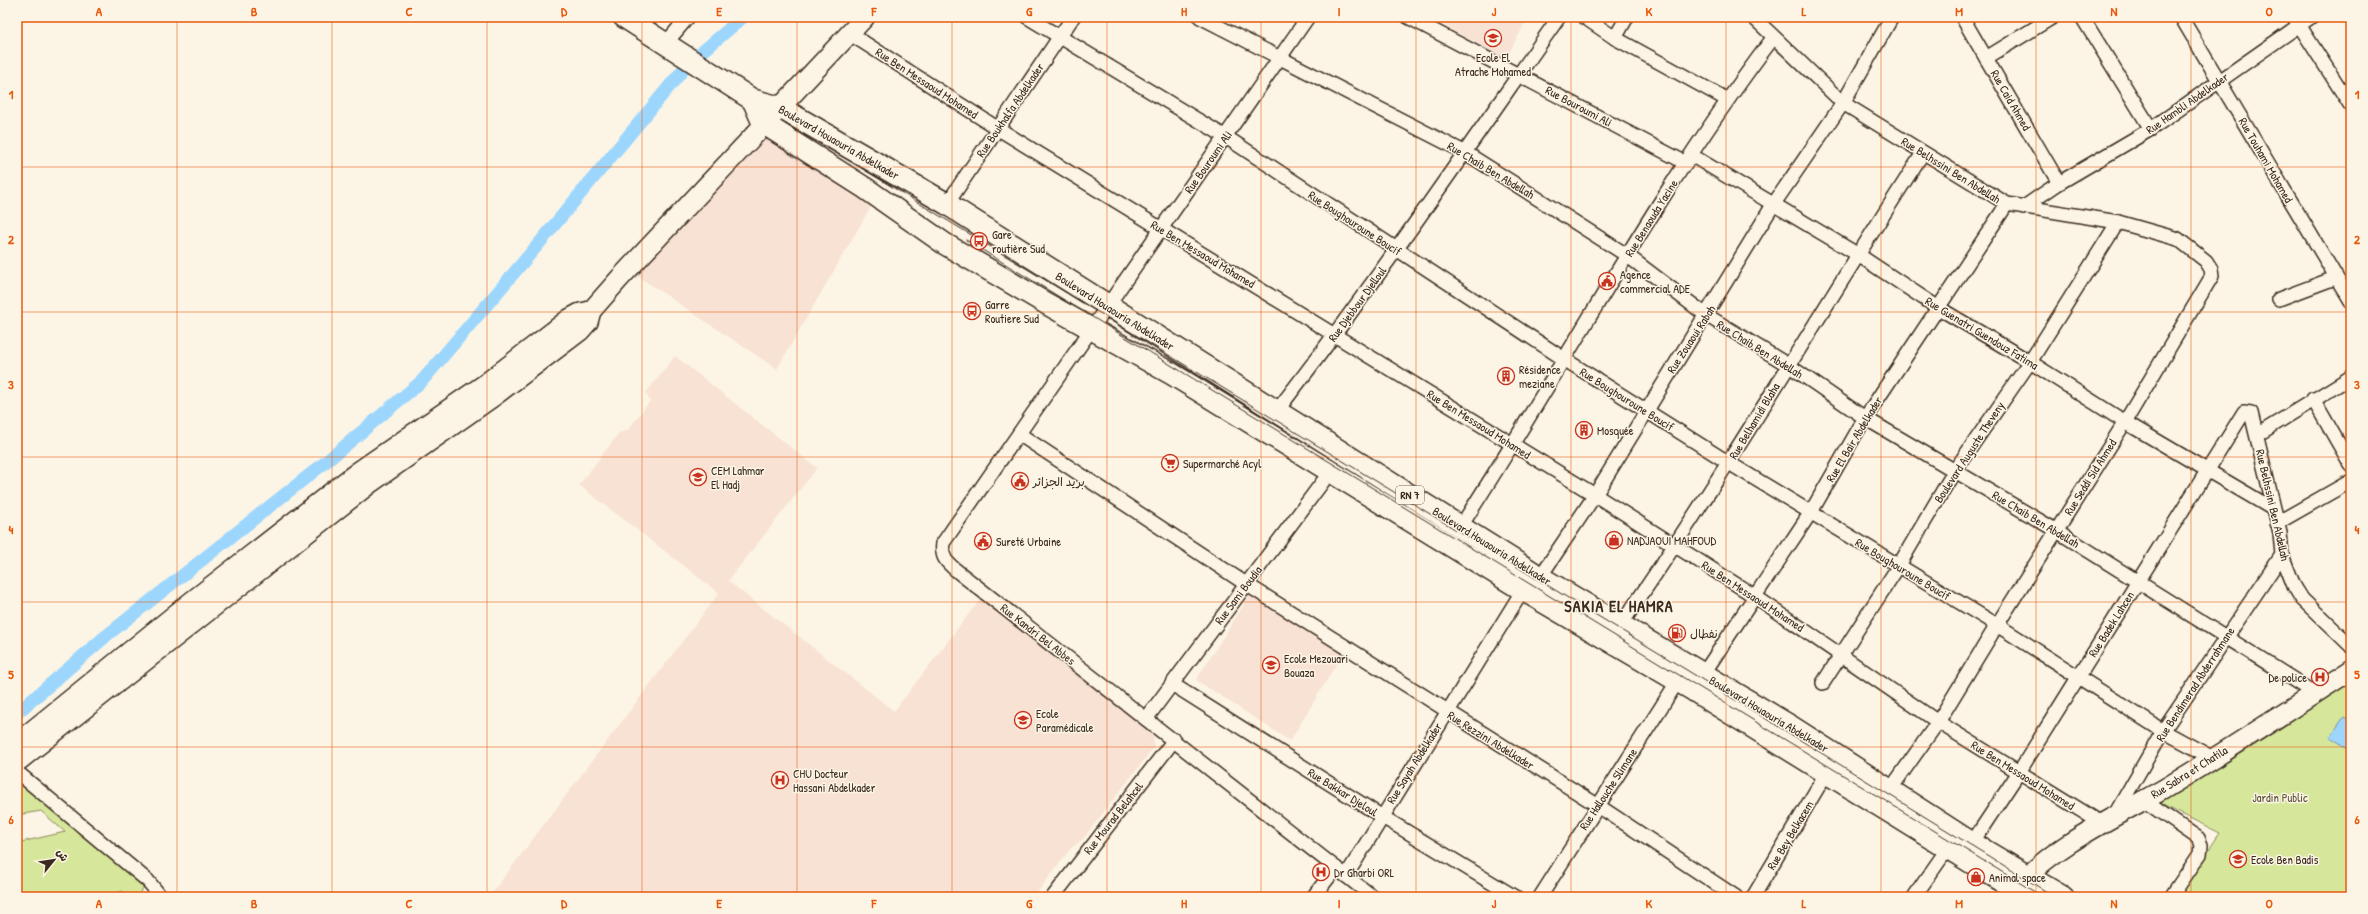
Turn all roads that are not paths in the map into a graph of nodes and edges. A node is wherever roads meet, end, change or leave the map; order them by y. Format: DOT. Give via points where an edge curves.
graph roads {
  1 [pos="624,17"];
  2 [pos="688,17"];
  3 [pos="865,17"];
  4 [pos="1027,17"];
  5 [pos="1073,17"];
  6 [pos="1200,17"];
  7 [pos="1308,17"];
  8 [pos="1408,17"];
  9 [pos="1559,17"];
  10 [pos="1584,17"];
  11 [pos="1627,17"];
  12 [pos="1753,17"];
  13 [pos="1892,17"];
  14 [pos="1962,17"];
  15 [pos="2053,17"];
  16 [pos="2082,17"];
  17 [pos="2181,17"];
  18 [pos="2311,17"];
  19 [pos="2297,21"];
  20 [pos="849,33"];
  21 [pos="1060,37"];
  22 [pos="1615,38"];
  23 [pos="1773,38"];
  24 [pos="673,48"];
  25 [pos="1279,58"];
  26 [pos="1986,58"];
  27 [pos="1519,73"];
  28 [pos="2219,80"];
  29 [pos="1726,99"];
  30 [pos="753,100"];
  31 [pos="1843,103"];
  32 [pos="2351,106"];
  33 [pos="779,107"];
  34 [pos="763,123"];
  35 [pos="997,128"];
  36 [pos="2151,129"];
  37 [pos="1226,138"];
  38 [pos="1466,153"];
  39 [pos="1923,153"];
  40 [pos="1689,159"];
  41 [pos="2059,183"];
  42 [pos="947,204"];
  43 [pos="2007,204"];
  44 [pos="1773,205"];
  45 [pos="2024,207"];
  46 [pos="2118,222"];
  47 [pos="1161,228"];
  48 [pos="1396,250"];
  49 [pos="1858,254"];
  50 [pos="1628,256"];
  51 [pos="2206,261"];
  52 [pos="2336,278"];
  53 [pos="2278,299"];
  54 [pos="2351,302"];
  55 [pos="1107,305"];
  56 [pos="1937,307"];
  57 [pos="1706,315"];
  58 [pos="1091,329"];
  59 [pos="1335,335"];
  60 [pos="1564,359"];
  61 [pos="2030,362"];
  62 [pos="1788,365"];
  63 [pos="2351,377"];
  64 [pos="2313,399"];
  65 [pos="1645,410"];
  66 [pos="1276,412"];
  67 [pos="2251,413"];
  68 [pos="1865,418"];
  69 [pos="2125,422"];
  70 [pos="1019,434"];
  71 [pos="2257,435"];
  72 [pos="1514,445"];
  73 [pos="1728,463"];
  74 [pos="2351,465"];
  75 [pos="1955,470"];
  76 [pos="2208,470"];
  77 [pos="1330,472"];
  78 [pos="2351,481"];
  79 [pos="1595,495"];
  80 [pos="2273,509"];
  81 [pos="1811,512"];
  82 [pos="2277,523"];
  83 [pos="1461,526"];
  84 [pos="2057,531"];
  85 [pos="1676,546"];
  86 [pos="2282,555"];
  87 [pos="1898,567"];
  88 [pos="1540,576"];
  89 [pos="2137,581"];
  90 [pos="1246,584"];
  91 [pos="1523,590"];
  92 [pos="1756,596"];
  93 [pos="192,612"];
  94 [pos="1997,625"];
  95 [pos="1620,626"];
  96 [pos="2226,637"];
  97 [pos="2351,646"];
  98 [pos="1841,655"];
  99 [pos="2351,670"];
  100 [pos="2079,676"];
  101 [pos="1691,678"];
  102 [pos="1823,683"];
  103 [pos="1172,684"];
  104 [pos="2315,693"];
  105 [pos="1446,712"];
  106 [pos="1146,719"];
  107 [pos="1938,722"];
  108 [pos="2163,731"];
  109 [pos="1174,740"];
  110 [pos="17,742"];
  111 [pos="2212,758"];
  112 [pos="17,762"];
  113 [pos="17,772"];
  114 [pos="1827,772"];
  115 [pos="2019,772"];
  116 [pos="1890,790"];
  117 [pos="2143,800"];
  118 [pos="1597,805"];
  119 [pos="1381,816"];
  120 [pos="2108,820"];
  121 [pos="1972,842"];
  122 [pos="1948,848"];
  123 [pos="1341,872"];
  124 [pos="2025,887"];
  125 [pos="161,897"];
  126 [pos="1053,897"];
  127 [pos="1313,897"];
  128 [pos="1373,897"];
  129 [pos="1515,897"];
  130 [pos="1540,897"];
  131 [pos="1736,897"];
  132 [pos="1752,897"];
  133 [pos="1914,897"];
  134 [pos="2063,897"];
  135 [pos="2171,897"];
  1 -- 24 [label="main road, RN 7"];
  2 -- 24 [label="street"];
  3 -- 20 [label="main road"];
  4 -- 21 [label="street, Rue Boughouroune Boucif"];
  5 -- 21 [label="street, Rue Boukhalfa Abdelkader"];
  6 -- 25 [label="street, Rue Chaib Ben Abdellah"];
  7 -- 25 [label="street, Rue Bouroumi Ali"];
  8 -- 27 [label="street, Rue Bouroumi Ali"];
  9 -- 27 [label="street, Rue Djebbour Djelloul"];
  10 -- 22 [label="street"];
  11 -- 22 [label="street"];
  12 -- 23 [label="street, Rue Belhssini Ben Abdellah"];
  13 -- 31 [label="street, Rue Zouaoui Rabah"];
  14 -- 26 [label="street, Rue Caid Ahmed"];
  15 -- 26 [label="street"];
  16 -- 36 [label="street"];
  17 -- 28 [label="street, Rue Touhami Mohamed"];
  18 -- 19 [label="street, Rue Hambli Abdelkader"];
  19 -- 28 [label="street, Rue Hambli Abdelkader"];
  19 -- 32 [label="street"];
  20 -- 33 [label="main road"];
  20 -- 35 [label="street, Rue Ben Messaoud Mohamed"];
  21 -- 35 [label="street, Rue Boukhalfa Abdelkader"];
  21 -- 37 [label="street, Rue Boughouroune Boucif"];
  22 -- 29 [label="street"];
  23 -- 29 [label="street, Rue Benaouda Yacine"];
  23 -- 31 [label="street, Rue Belhssini Ben Abdellah"];
  24 -- 30 [label="main road, RN 7"];
  25 -- 37 [label="street, Rue Bouroumi Ali"];
  25 -- 38 [label="street, Rue Chaib Ben Abdellah"];
  26 -- 41 [label="street, Rue Caid Ahmed"];
  27 -- 38 [label="street, Rue Djebbour Djelloul"];
  27 -- 40 [label="street, Rue Bouroumi Ali"];
  28 -- 36 [label="street, Rue Hambli Abdelkader"];
  28 -- 52 [label="street, Rue Touhami Mohamed"];
  29 -- 40 [label="street, Rue Benaouda Yacine"];
  30 -- 33 [label="main road, Boulevard Houaouria Abdelkader / RN 7"];
  30 -- 34 [label="main road, Boulevard Houaouria Abdelkader"];
  31 -- 39 [label="street, Rue Belhssini Ben Abdellah"];
  31 -- 44 [label="street, Rue Zouaoui Rabah"];
  33 -- 34 [label="main road"];
  33 -- 42 [label="main road, Boulevard Houaouria Abdelkader / RN 7"];
  34 -- 58 [label="main road, Boulevard Houaouria Abdelkader / RN 7" via="865,188 945,244"];
  34 -- 93 [label="main road" via="591,311 569,319 486,384 359,471"];
  35 -- 42 [label="street, Rue Boukhalfa Abdelkader"];
  35 -- 47 [label="street, Rue Ben Messaoud Mohamed"];
  36 -- 41 [label="street, Rue Hambli Abdelkader"];
  37 -- 47 [label="street, Rue Bouroumi Ali"];
  37 -- 48 [label="street, Rue Boughouroune Boucif"];
  38 -- 48 [label="street, Rue Djebbour Djelloul"];
  38 -- 50 [label="street, Rue Chaib Ben Abdellah"];
  39 -- 43 [label="street, Rue Belhssini Ben Abdellah"];
  39 -- 49 [label="street, Rue Belhamidi Blaha"];
  40 -- 44 [label="street, Rue Guenatri Guendouz Fatima"];
  40 -- 50 [label="street, Rue Benaouda Yacine"];
  41 -- 45 [label="street, Rue Hambli Abdelkader"];
  42 -- 55 [label="main road, Boulevard Houaouria Abdelkader / RN 7"];
  43 -- 45 [label="street, Rue Belhssini Ben Abdellah"];
  43 -- 56 [label="street, Rue El Bair Abdelkader"];
  44 -- 49 [label="street, Rue Guenatri Guendouz Fatima"];
  44 -- 57 [label="street, Rue Zouaoui Rabah"];
  45 -- 46 [label="street, Rue Belhssini Ben Abdellah"];
  46 -- 51 [label="street, Rue Belhssini Ben Abdellah" via="2178,239"];
  46 -- 61 [label="street, Boulevard Auguste Theveny"];
  47 -- 55 [label="street, Rue Bouroumi Ali"];
  47 -- 59 [label="street, Rue Ben Messaoud Mohamed"];
  48 -- 59 [label="street, Rue Djebbour Djelloul"];
  48 -- 60 [label="street, Rue Boughouroune Boucif"];
  49 -- 56 [label="street, Rue Guenatri Guendouz Fatima"];
  49 -- 62 [label="street, Rue Belhamidi Blaha"];
  50 -- 57 [label="street, Rue Chaib Ben Abdellah"];
  50 -- 60 [label="street, Rue Benaouda Yacine"];
  51 -- 69 [label="street, Rue Seddi Sid Ahmed" via="2212,276"];
  52 -- 53 [label="street"];
  52 -- 54 [label="street, Rue Touhami Mohamed"];
  55 -- 58 [label="street, Rue Kandri Bel Abbes"];
  55 -- 66 [label="main road, Boulevard Houaouria Abdelkader / RN 7"];
  56 -- 61 [label="street, Rue Guenatri Guendouz Fatima"];
  56 -- 68 [label="street, Rue El Bair Abdelkader"];
  57 -- 62 [label="street, Rue Chaib Ben Abdellah"];
  57 -- 65 [label="street, Rue Zouaoui Rabah"];
  58 -- 70 [label="street, Rue Kandri Bel Abbes"];
  58 -- 77 [label="main road, Boulevard Houaouria Abdelkader / RN 7" via="1172,374"];
  59 -- 66 [label="street, Rue Djebbour Djelloul"];
  59 -- 72 [label="street, Rue Ben Messaoud Mohamed"];
  60 -- 65 [label="street, Rue Boughouroune Boucif"];
  60 -- 72 [label="street, Rue Benaouda Yacine"];
  61 -- 69 [label="street, Rue Guenatri Guendouz Fatima"];
  61 -- 75 [label="street, Boulevard Auguste Theveny"];
  62 -- 68 [label="street, Rue Chaib Ben Abdellah"];
  62 -- 73 [label="street, Rue Belhamidi Blaha"];
  63 -- 64 [label="street"];
  64 -- 71 [label="street"];
  64 -- 74 [label="street"];
  65 -- 73 [label="street, Rue Boughouroune Boucif"];
  65 -- 79 [label="street, Rue Zouaoui Rabah"];
  66 -- 83 [label="main road, Boulevard Houaouria Abdelkader / RN 7"];
  67 -- 71 [label="street, Rue Belhssini Ben Abdellah"];
  67 -- 76 [label="street, Rue Badek Lahcen" via="2248,411 2242,414"];
  68 -- 75 [label="street, Rue Chaib Ben Abdellah"];
  68 -- 81 [label="street, Rue El Bair Abdelkader"];
  69 -- 76 [label="street, Rue Guenatri Guendouz Fatima"];
  69 -- 84 [label="street, Rue Seddi Sid Ahmed"];
  70 -- 90 [label="street, Rue Rezzini Abdelkader"];
  70 -- 106 [label="street, Rue Kandri Bel Abbes" via="944,543 942,553 947,563"];
  71 -- 80 [label="street, Rue Belhssini Ben Abdellah"];
  72 -- 79 [label="street, Rue Ben Messaoud Mohamed"];
  72 -- 83 [label="street, Rue Benaouda Yacine"];
  73 -- 81 [label="street, Rue Boughouroune Boucif"];
  73 -- 85 [label="street, Rue Belhamidi Blaha"];
  75 -- 84 [label="street, Rue Chaib Ben Abdellah"];
  75 -- 87 [label="street, Boulevard Auguste Theveny"];
  76 -- 80 [label="street, Rue Guenatri Guendouz Fatima"];
  76 -- 89 [label="street, Rue Badek Lahcen"];
  77 -- 90 [label="street, Rue Sami Boudia"];
  77 -- 91 [label="main road, Boulevard Houaouria Abdelkader / RN 7"];
  78 -- 82 [label="street"];
  79 -- 85 [label="street, Rue Ben Messaoud Mohamed"];
  79 -- 88 [label="street, Rue Zouaoui Rabah"];
  80 -- 82 [label="street, Rue Belhssini Ben Abdellah"];
  81 -- 87 [label="street, Rue Boughouroune Boucif"];
  81 -- 92 [label="street, Rue El Bair Abdelkader"];
  82 -- 86 [label="street, Rue Belhssini Ben Abdellah"];
  83 -- 88 [label="main road, Boulevard Houaouria Abdelkader / RN 7"];
  84 -- 89 [label="street, Rue Chaib Ben Abdellah"];
  84 -- 94 [label="street, Rue Seddi Sid Ahmed"];
  85 -- 92 [label="street, Rue Ben Messaoud Mohamed"];
  85 -- 95 [label="street, Rue Belhamidi Blaha"];
  86 -- 96 [label="street, Rue Bendimerad Abderrahmane"];
  86 -- 97 [label="street, Rue Belhssini Ben Abdellah" via="2302,599"];
  87 -- 94 [label="street, Rue Boughouroune Boucif"];
  87 -- 98 [label="street, Boulevard Auguste Theveny"];
  88 -- 95 [label="main road, Boulevard Houaouria Abdelkader / RN 7"];
  89 -- 96 [label="street, Rue Chaib Ben Abdellah"];
  89 -- 100 [label="street, Rue Badek Lahcen"];
  90 -- 103 [label="street, Rue Sami Boudia"];
  90 -- 105 [label="street, Rue Rezzini Abdelkader"];
  91 -- 101 [label="main road, Boulevard Houaouria Abdelkader / RN 7"];
  91 -- 105 [label="street, Rue Sayah Abdelkader"];
  92 -- 98 [label="street, Rue Ben Messaoud Mohamed"];
  92 -- 101 [label="street, Rue El Bair Abdelkader"];
  93 -- 110 [label="main road"];
  93 -- 112 [label="main road"];
  94 -- 100 [label="street, Rue Boughouroune Boucif"];
  94 -- 107 [label="street, Rue Seddi Sid Ahmed"];
  95 -- 101 [label="main road, Boulevard Houaouria Abdelkader / RN 7"];
  96 -- 104 [label="street, Rue Chaib Ben Abdellah"];
  96 -- 108 [label="street, Rue Bendimerad Abderrahmane"];
  98 -- 102 [label="street, Boulevard Auguste Theveny"];
  98 -- 107 [label="street, Rue Ben Messaoud Mohamed"];
  99 -- 104 [label="main road, Rue Sabra et Chatila"];
  100 -- 108 [label="street, Rue Boughouroune Boucif"];
  100 -- 115 [label="street, Rue Badek Lahcen"];
  101 -- 114 [label="main road, Boulevard Houaouria Abdelkader / RN 7"];
  101 -- 116 [label="main road, Boulevard Houaouria Abdelkader / RN 7" via="1792,727"];
  101 -- 118 [label="street, Rue Hallouche Slimane"];
  103 -- 106 [label="street, Rue Sami Boudia"];
  103 -- 119 [label="street, Rue Bakkar Djeloul"];
  104 -- 111 [label="main road, Rue Sabra et Chatila"];
  105 -- 118 [label="street, Rue Rezzini Abdelkader"];
  105 -- 119 [label="street, Rue Sayah Abdelkader"];
  106 -- 109 [label="street, Rue Kandri Bel Abbes"];
  107 -- 115 [label="street, Rue Ben Messaoud Mohamed"];
  107 -- 116 [label="street, Rue Seddi Sid Ahmed"];
  108 -- 111 [label="street, Rue Boughouroune Boucif"];
  108 -- 120 [label="street, Rue Bendimerad Abderrahmane"];
  109 -- 123 [label="street, Rue Kandri Bel Abbes"];
  109 -- 126 [label="street, Rue Mourad Belahcel"];
  111 -- 117 [label="main road, Rue Sabra et Chatila"];
  113 -- 125 [label="street" via="148,881"];
  114 -- 122 [label="main road, Boulevard Houaouria Abdelkader / RN 7"];
  114 -- 132 [label="street, Rue Bey Belkacem"];
  115 -- 120 [label="street, Rue Ben Messaoud Mohamed"];
  115 -- 121 [label="street, Rue Badek Lahcen"];
  116 -- 121 [label="main road, Boulevard Houaouria Abdelkader / RN 7"];
  117 -- 120 [label="main road, Rue Sabra et Chatila"];
  117 -- 135 [label="street" via="2198,838 2201,845 2200,854"];
  118 -- 130 [label="street, Rue Hallouche Slimane"];
  118 -- 131 [label="street, Rue Rezzini Abdelkader"];
  119 -- 123 [label="street, Rue Sayah Abdelkader"];
  119 -- 129 [label="street, Rue Bakkar Djeloul"];
  120 -- 124 [label="main road, Rue Sabra et Chatila" via="2056,853"];
  121 -- 124 [label="main road, Boulevard Houaouria Abdelkader / RN 7"];
  122 -- 124 [label="main road, Boulevard Houaouria Abdelkader / RN 7"];
  122 -- 133 [label="street"];
  123 -- 127 [label="street, Rue Sayah Abdelkader"];
  123 -- 128 [label="street, Rue Kandri Bel Abbes"];
  124 -- 134 [label="main road, Boulevard Houaouria Abdelkader / RN 7"];
}
